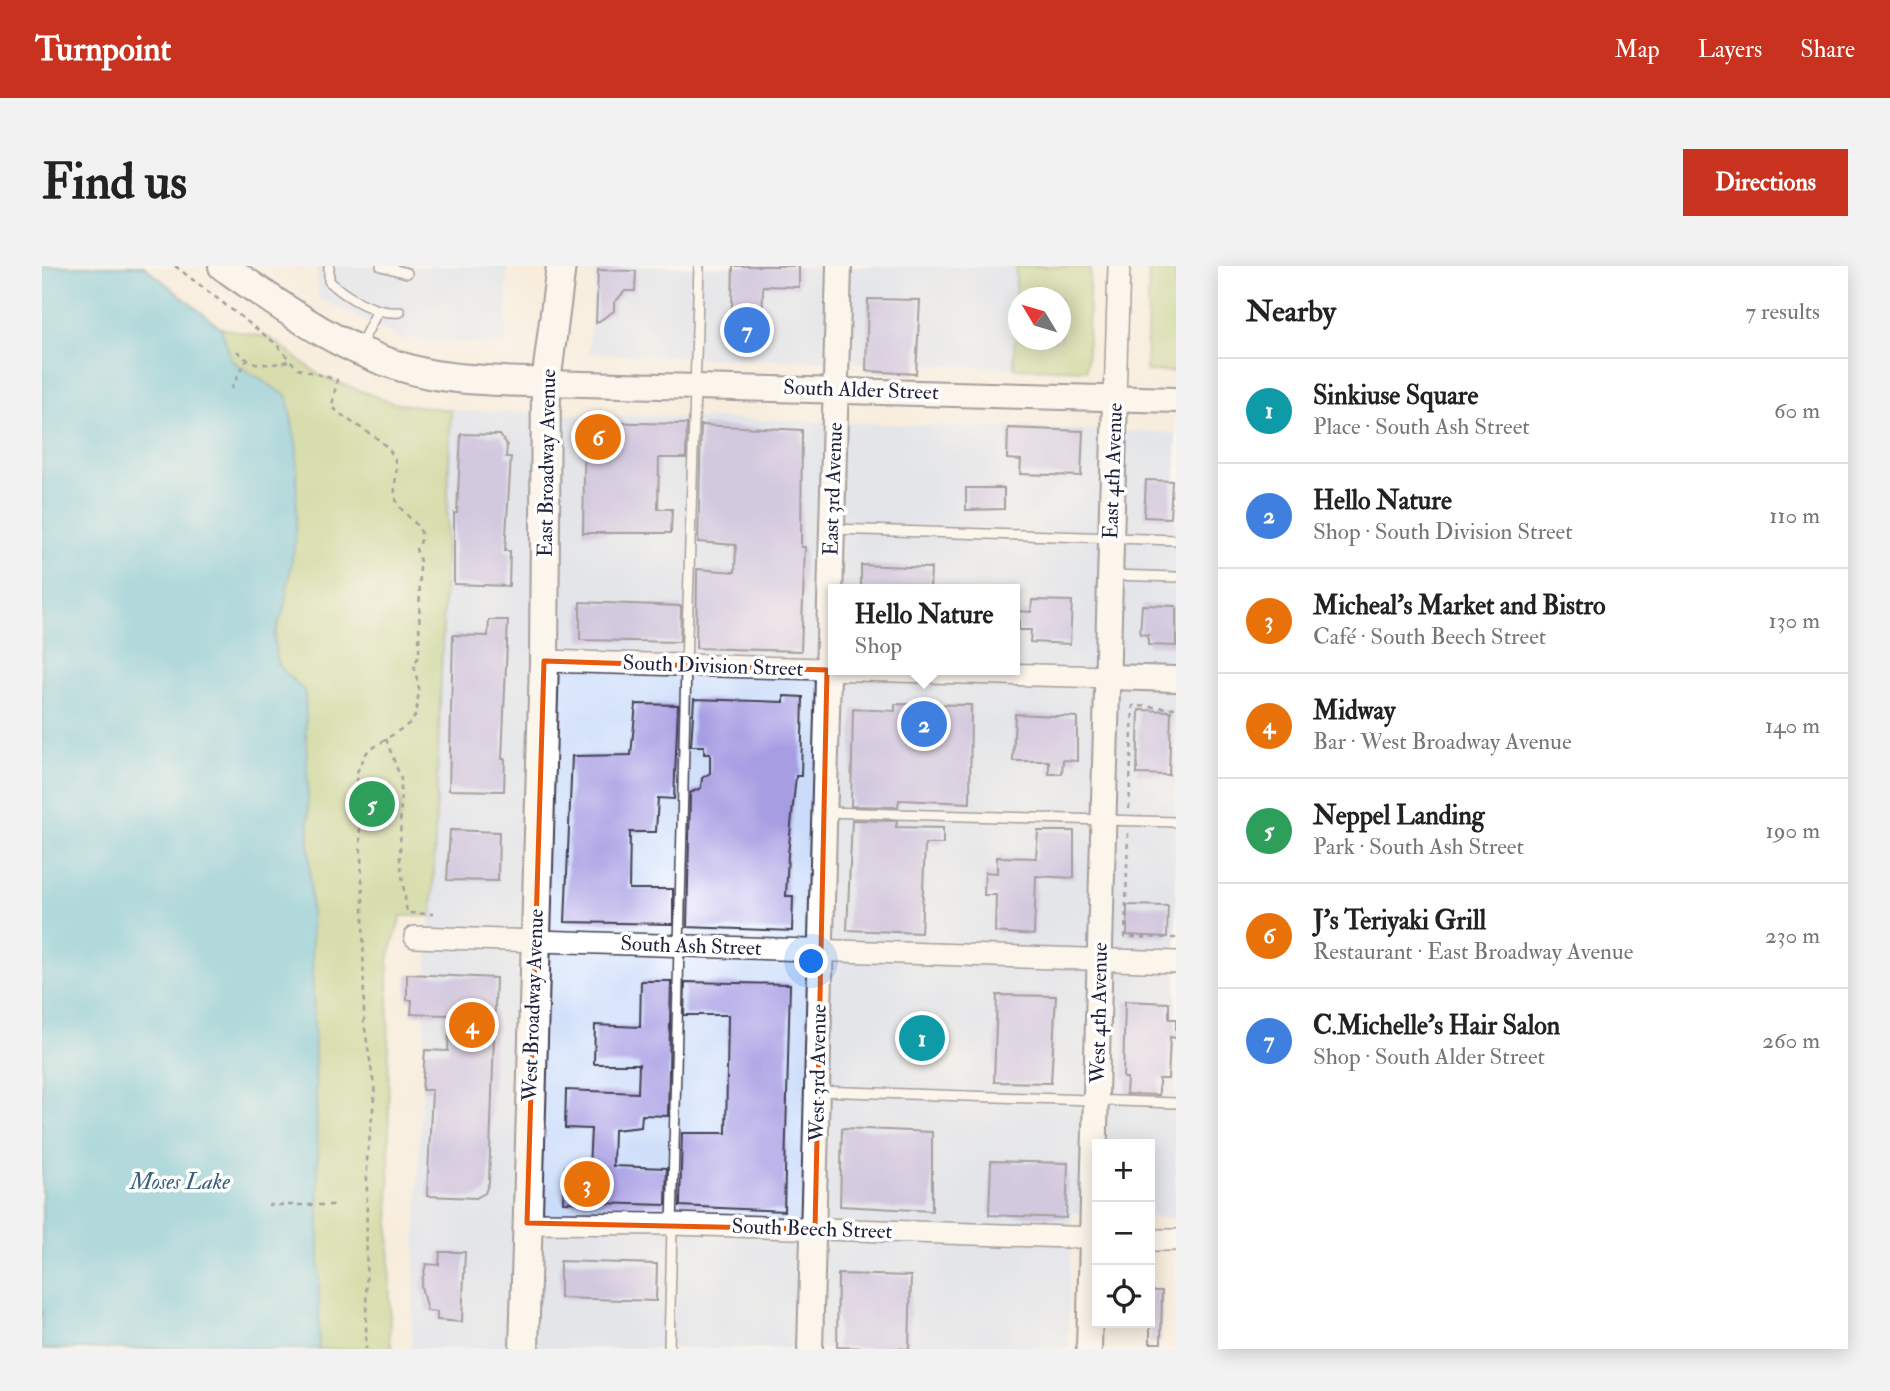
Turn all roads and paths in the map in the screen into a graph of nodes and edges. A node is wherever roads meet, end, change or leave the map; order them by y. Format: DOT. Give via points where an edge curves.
graph roads {
  1 [pos="175,266"];
  2 [pos="223,266"];
  3 [pos="329,266"];
  4 [pos="381,266"];
  5 [pos="561,266"];
  6 [pos="699,266"];
  7 [pos="839,266"];
  8 [pos="1119,266"];
  9 [pos="407,273"];
  10 [pos="378,310"];
  11 [pos="400,312"];
  12 [pos="357,349"];
  13 [pos="237,351"];
  14 [pos="246,361"];
  15 [pos="289,361"];
  16 [pos="546,383"];
  17 [pos="696,385"];
  18 [pos="231,389"];
  19 [pos="836,390"];
  20 [pos="1115,398"];
  21 [pos="1176,400"];
  22 [pos="832,529"];
  23 [pos="1111,538"];
  24 [pos="1176,540"];
  25 [pos="1110,575"];
  26 [pos="1176,577"];
  27 [pos="830,584"];
  28 [pos="828,642"];
  29 [pos="544,661"];
  30 [pos="685,666"];
  31 [pos="827,670"];
  32 [pos="1020,675"];
  33 [pos="1109,677"];
  34 [pos="1176,679"];
  35 [pos="386,739"];
  36 [pos="823,812"];
  37 [pos="1105,818"];
  38 [pos="1176,822"];
  39 [pos="433,914"];
  40 [pos="415,937"];
  41 [pos="535,940"];
  42 [pos="680,945"];
  43 [pos="819,950"];
  44 [pos="1101,960"];
  45 [pos="1176,962"];
  46 [pos="818,1091"];
  47 [pos="1097,1100"];
  48 [pos="1176,1103"];
  49 [pos="1096,1202"];
  50 [pos="268,1205"];
  51 [pos="334,1205"];
  52 [pos="527,1223"];
  53 [pos="672,1224"];
  54 [pos="815,1229"];
  55 [pos="1092,1238"];
  56 [pos="1155,1240"];
  57 [pos="1176,1240"];
  58 [pos="1094,1265"];
  59 [pos="366,1349"];
  60 [pos="524,1349"];
  61 [pos="669,1349"];
  62 [pos="810,1349"];
  63 [pos="1089,1349"];
  1 -- 15 [label="path" via="275,343"];
  2 -- 12 [label="main road" via="309,327"];
  3 -- 10 [label="lane" via="330,281 338,289"];
  4 -- 9 [label="lane"];
  5 -- 16 [label="main road, East Broadway Avenue"];
  6 -- 17 [label="lane"];
  7 -- 19 [label="main road, East 3rd Avenue"];
  8 -- 20 [label="street, East 4th Avenue"];
  10 -- 11 [label="lane"];
  10 -- 12 [label="lane"];
  12 -- 16 [label="main road" via="429,374"];
  13 -- 14 [label="path"];
  14 -- 15 [label="path" via="267,365"];
  14 -- 18 [label="path"];
  15 -- 35 [label="path" via="304,371 337,380 332,406 382,444 395,460 398,506 420,528 422,538 415,549 420,561 416,715"];
  16 -- 17 [label="main road, South Alder Street"];
  16 -- 29 [label="main road, East Broadway Avenue"];
  17 -- 19 [label="main road, South Alder Street"];
  17 -- 30 [label="lane"];
  19 -- 20 [label="main road, South Alder Street"];
  19 -- 22 [label="main road, East 3rd Avenue"];
  20 -- 21 [label="main road, South Alder Street"];
  20 -- 23 [label="main road, East 4th Avenue"];
  22 -- 23 [label="lane"];
  22 -- 27 [label="main road, East 3rd Avenue"];
  23 -- 24 [label="lane"];
  23 -- 25 [label="main road, East 4th Avenue"];
  25 -- 26 [label="lane"];
  25 -- 33 [label="main road, East 4th Avenue"];
  28 -- 31 [label="main road, East 3rd Avenue"];
  29 -- 30 [label="street, South Division Street"];
  29 -- 41 [label="main road, West Broadway Avenue"];
  30 -- 31 [label="street, South Division Street"];
  30 -- 42 [label="lane"];
  31 -- 36 [label="main road, West 3rd Avenue"];
  32 -- 33 [label="street, South Division Street"];
  33 -- 34 [label="main road, South Division Street"];
  33 -- 37 [label="main road, West 4th Avenue"];
  35 -- 39 [label="path" via="401,779 400,860 407,913"];
  35 -- 59 [label="path" via="367,752 357,772 364,1023 375,1092 367,1160"];
  36 -- 37 [label="lane"];
  36 -- 43 [label="main road, West 3rd Avenue"];
  37 -- 38 [label="lane"];
  37 -- 44 [label="main road, West 4th Avenue"];
  40 -- 41 [label="street, South Ash Street"];
  41 -- 42 [label="street, South Ash Street"];
  41 -- 52 [label="main road, West Broadway Avenue"];
  42 -- 43 [label="street, South Ash Street"];
  42 -- 53 [label="lane"];
  43 -- 44 [label="street, South Ash Street"];
  43 -- 46 [label="main road, West 3rd Avenue"];
  44 -- 45 [label="street, South Ash Street"];
  44 -- 47 [label="main road, West 4th Avenue"];
  46 -- 47 [label="lane"];
  46 -- 54 [label="main road, West 3rd Avenue"];
  47 -- 48 [label="lane"];
  47 -- 49 [label="main road, West 4th Avenue"];
  50 -- 51 [label="path"];
  52 -- 53 [label="street, South Beech Street"];
  52 -- 60 [label="main road, West Broadway Avenue"];
  53 -- 54 [label="street, South Beech Street"];
  53 -- 61 [label="lane"];
  54 -- 55 [label="street, South Beech Street"];
  54 -- 62 [label="main road, West 3rd Avenue"];
  56 -- 57 [label="street"];
  58 -- 63 [label="main road, West 4th Avenue"];
}
